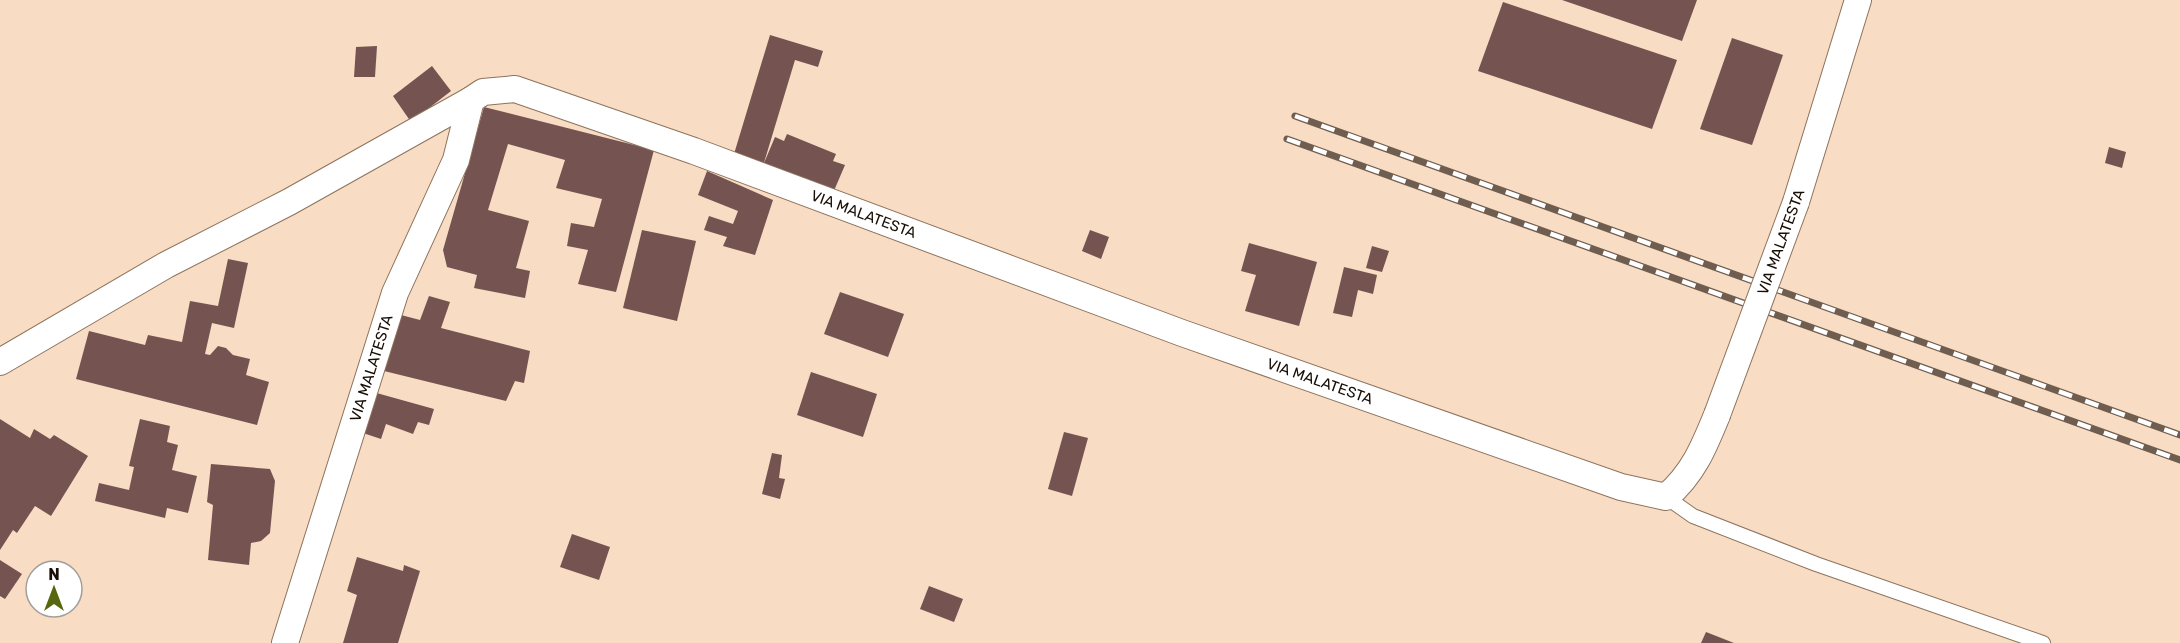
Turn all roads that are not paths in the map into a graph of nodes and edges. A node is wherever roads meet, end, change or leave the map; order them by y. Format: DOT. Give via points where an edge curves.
graph roads {
  1 [pos="1858,0"];
  2 [pos="471,100"];
  3 [pos="0,362"];
  4 [pos="1666,496"];
  5 [pos="285,643"];
  6 [pos="2043,643"];
  1 -- 4 [label="street, VIA MALATESTA, bridge" via="1796,202 1717,415 1697,462 1683,482"];
  2 -- 3 [label="street, VIA MALATESTA" via="290,202 166,265"];
  2 -- 4 [label="street, VIA MALATESTA" via="483,92 515,88 1288,371 1622,487"];
  2 -- 5 [label="street, VIA MALATESTA" via="456,160 395,292"];
  4 -- 6 [label="lane" via="1693,516 1816,564"];
}
